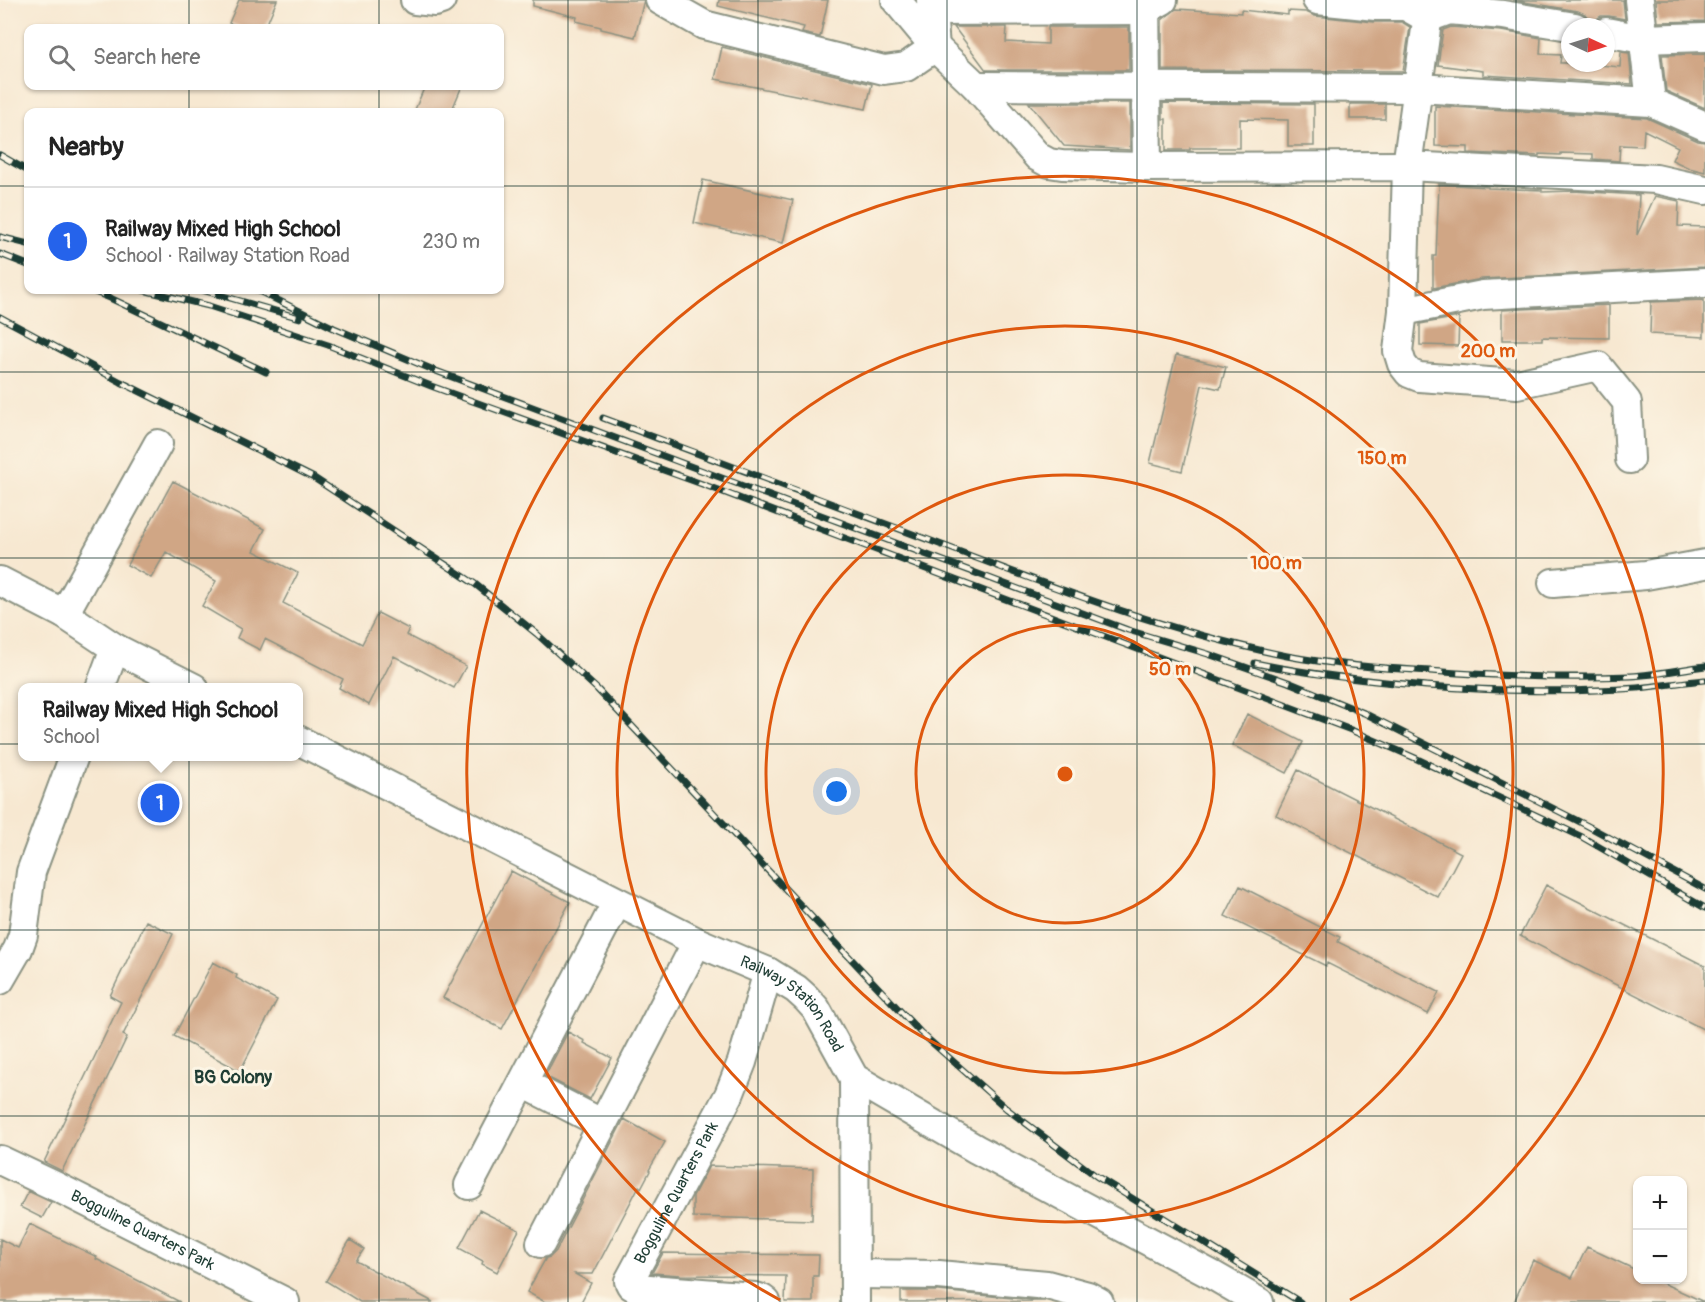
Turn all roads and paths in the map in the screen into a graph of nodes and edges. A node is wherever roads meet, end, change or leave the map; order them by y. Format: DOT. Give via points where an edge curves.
graph roads {
  1 [pos="415,0"];
  2 [pos="441,0"];
  3 [pos="660,0"];
  4 [pos="896,0"];
  5 [pos="1317,0"];
  6 [pos="1639,0"];
  7 [pos="1151,3"];
  8 [pos="931,5"];
  9 [pos="1429,9"];
  10 [pos="1542,11"];
  11 [pos="1561,20"];
  12 [pos="1615,34"];
  13 [pos="1705,38"];
  14 [pos="1642,39"];
  15 [pos="935,47"];
  16 [pos="976,86"];
  17 [pos="1146,87"];
  18 [pos="1418,88"];
  19 [pos="1651,102"];
  20 [pos="1705,126"];
  21 [pos="1407,166"];
  22 [pos="1147,167"];
  23 [pos="1705,190"];
  24 [pos="1705,283"];
  25 [pos="1402,311"];
  26 [pos="158,444"];
  27 [pos="1630,459"];
  28 [pos="1705,564"];
  29 [pos="0,581"];
  30 [pos="1552,583"];
  31 [pos="64,615"];
  32 [pos="115,648"];
  33 [pos="102,683"];
  34 [pos="186,683"];
  35 [pos="303,743"];
  36 [pos="72,761"];
  37 [pos="617,902"];
  38 [pos="698,942"];
  39 [pos="768,972"];
  40 [pos="0,980"];
  41 [pos="854,1078"];
  42 [pos="523,1083"];
  43 [pos="603,1124"];
  44 [pos="0,1160"];
  45 [pos="469,1185"];
  46 [pos="541,1243"];
  47 [pos="855,1274"];
  48 [pos="660,1296"];
  49 [pos="285,1302"];
  50 [pos="766,1302"];
  51 [pos="855,1302"];
  52 [pos="1100,1302"];
  53 [pos="1259,1302"];
  1 -- 2 [label="street"];
  3 -- 15 [label="street" via="704,24 884,70 906,67"];
  4 -- 15 [label="street"];
  5 -- 9 [label="street"];
  6 -- 14 [label="street"];
  7 -- 8 [label="street"];
  7 -- 17 [label="street"];
  8 -- 15 [label="street"];
  9 -- 10 [label="street" via="1503,15"];
  9 -- 18 [label="street"];
  10 -- 11 [label="street"];
  12 -- 14 [label="street"];
  13 -- 14 [label="street"];
  14 -- 19 [label="street"];
  15 -- 16 [label="street"];
  16 -- 17 [label="street"];
  16 -- 22 [label="street" via="1038,157 1049,163"];
  17 -- 18 [label="street"];
  17 -- 22 [label="street"];
  18 -- 19 [label="street"];
  18 -- 21 [label="street"];
  19 -- 20 [label="street"];
  21 -- 22 [label="street"];
  21 -- 23 [label="street" via="1656,179"];
  21 -- 25 [label="street"];
  24 -- 25 [label="street" via="1483,296"];
  25 -- 27 [label="street" via="1398,351 1408,373 1419,377 1517,384 1598,366 1627,402"];
  26 -- 31 [label="street"];
  28 -- 30 [label="street" via="1646,575"];
  29 -- 31 [label="street"];
  31 -- 32 [label="street"];
  32 -- 33 [label="street"];
  32 -- 34 [label="street"];
  35 -- 37 [label="street, Railway Station Road"];
  36 -- 40 [label="street" via="30,872 23,934"];
  37 -- 38 [label="street, Railway Station Road"];
  37 -- 42 [label="street"];
  38 -- 39 [label="street, Railway Station Road"];
  38 -- 43 [label="street"];
  39 -- 41 [label="street, Railway Station Road" via="796,989 816,1009"];
  39 -- 48 [label="street, Bogguline Quarters Park" via="729,1095 629,1281 636,1288"];
  41 -- 47 [label="street"];
  41 -- 53 [label="street" via="976,1149"];
  42 -- 43 [label="street"];
  42 -- 45 [label="street"];
  43 -- 46 [label="street"];
  44 -- 49 [label="street, Bogguline Quarters Park"];
  47 -- 51 [label="street"];
  47 -- 52 [label="street" via="939,1275 1047,1285"];
  48 -- 50 [label="street, Bogguline Quarters Park" via="755,1298"];
}
